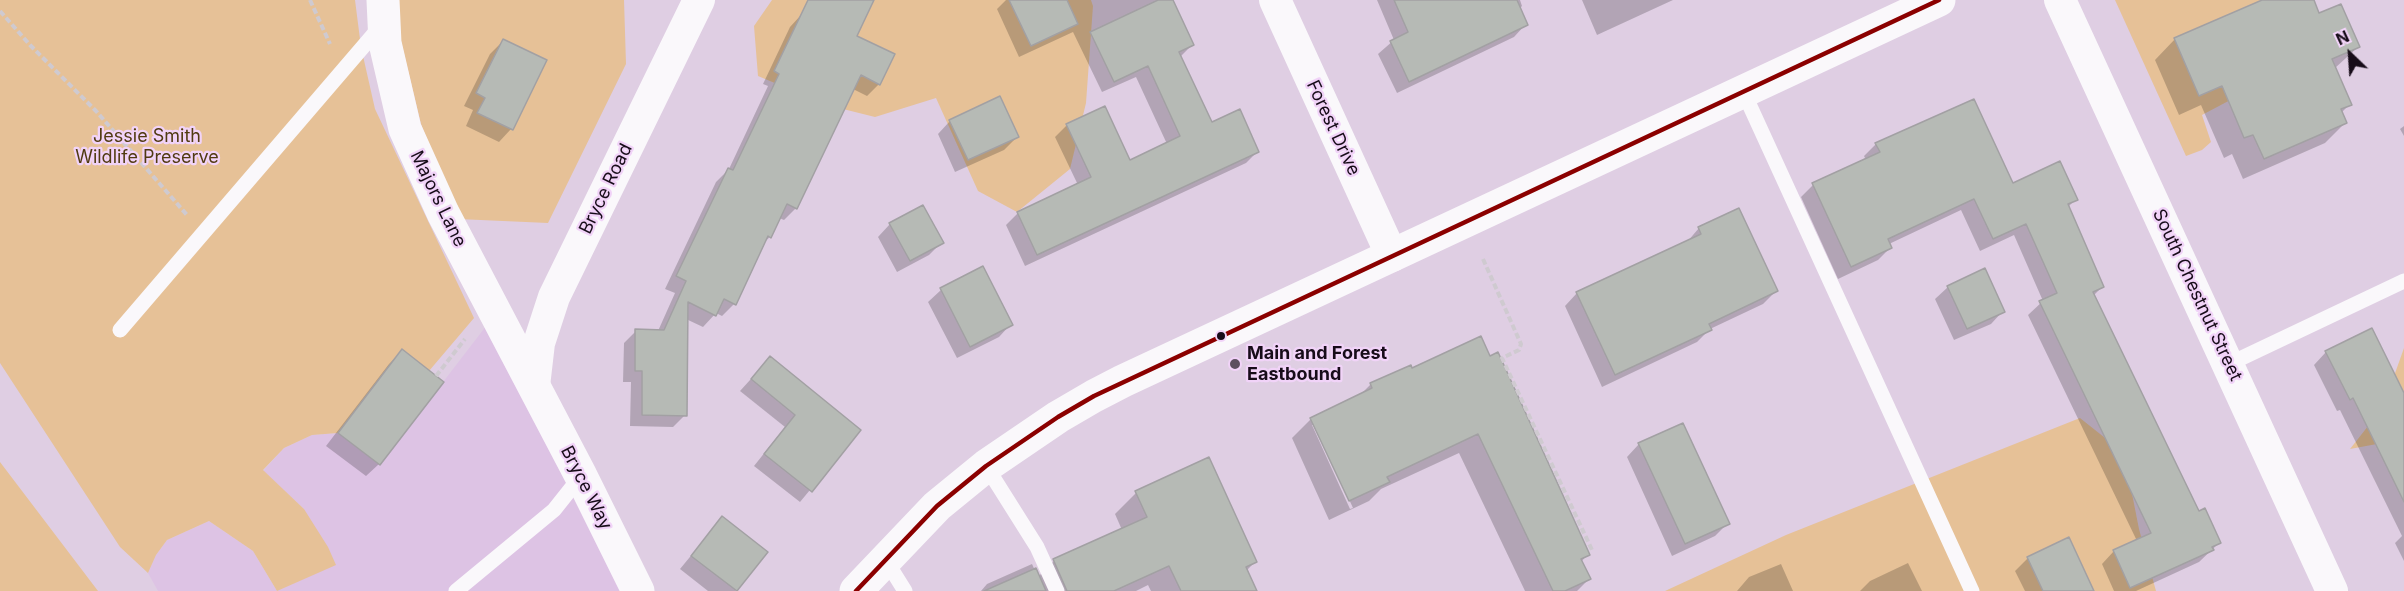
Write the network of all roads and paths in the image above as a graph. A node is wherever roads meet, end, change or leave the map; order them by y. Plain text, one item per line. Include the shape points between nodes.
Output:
1 (310, 0) edge
2 (699, 0) edge
3 (1275, 0) edge
4 (1939, 0) edge
5 (2060, 0) edge
6 (0, 11) edge
7 (384, 11) edge
8 (329, 42) dead end
9 (1744, 93) junction
10 (180, 207) dead end
11 (1392, 256) junction
12 (1483, 260) dead end
13 (2404, 280) edge
14 (120, 330) dead end
15 (465, 339) dead end
16 (2229, 364) junction
17 (436, 376) dead end
18 (534, 386) junction
19 (986, 466) junction
20 (581, 476) junction
21 (1592, 550) dead end
22 (885, 559) junction
23 (456, 591) edge
24 (638, 591) edge
25 (856, 591) edge
26 (905, 591) edge
27 (1057, 591) edge
28 (1972, 591) edge
29 (2332, 591) edge

1 - 8 path
2 - 18 street, Bryce Road via 554,297 539,343
3 - 11 street, Forest Drive
4 - 9 main road
5 - 16 street, South Chestnut Street
6 - 10 path via 96,111
7 - 14 lane
7 - 18 main road, Majors Lane via 385,44 405,129 443,213
9 - 11 main road
9 - 28 lane
11 - 19 main road via 1124,381 1058,417
12 - 21 path via 1521,344 1519,350 1502,358
13 - 16 lane
15 - 17 path
16 - 29 street, South Chestnut Street
18 - 20 main road, Bryce Way
19 - 22 main road via 937,506
19 - 27 lane via 1037,548
20 - 23 lane via 554,510
20 - 24 main road, Bryce Way
22 - 25 main road
22 - 26 lane

